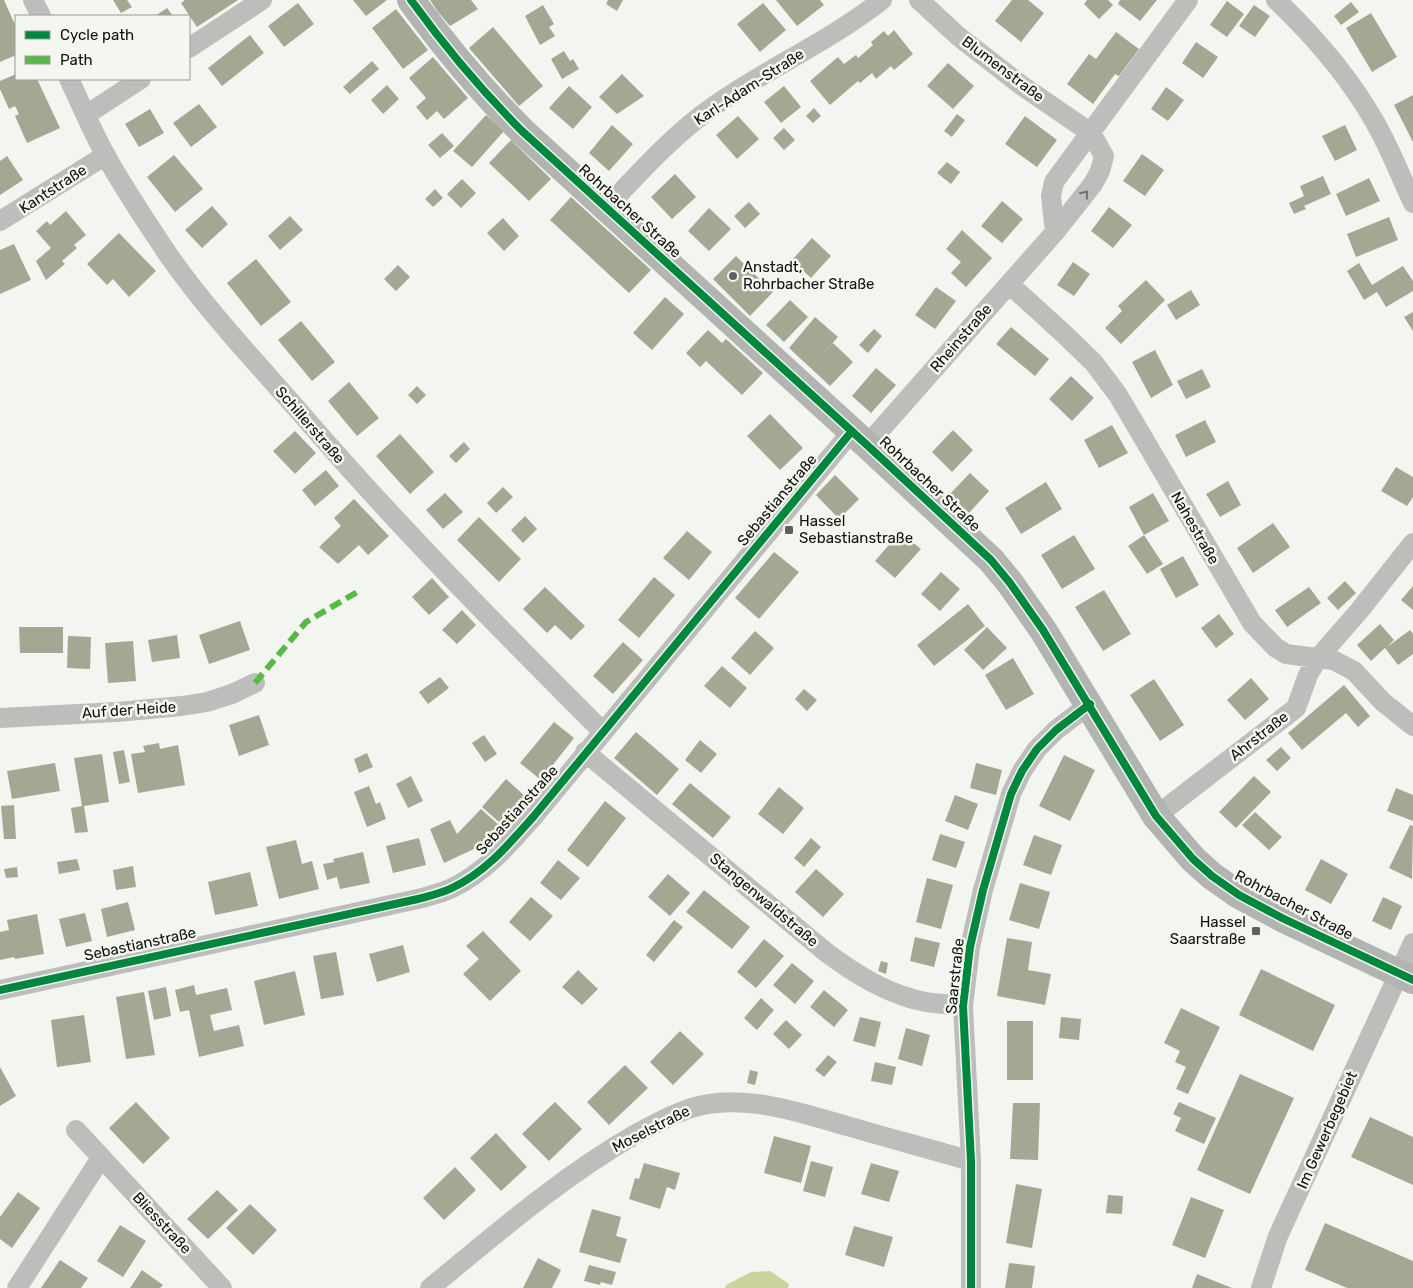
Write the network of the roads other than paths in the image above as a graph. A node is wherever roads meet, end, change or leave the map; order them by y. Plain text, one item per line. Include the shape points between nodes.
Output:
1 (33, 0) edge
2 (262, 0) edge
3 (410, 0) edge
4 (882, 0) edge
5 (919, 0) edge
6 (1188, 0) edge
7 (1276, 0) edge
8 (40, 15) edge
9 (190, 47) edge
10 (69, 80) edge
11 (139, 80) edge
12 (86, 115) junction
13 (1091, 133) junction
14 (106, 155) junction
15 (1413, 203) edge
16 (606, 208) junction
17 (0, 221) edge
18 (1055, 232) junction
19 (1009, 284) junction
20 (860, 438) junction
21 (1413, 543) edge
22 (1318, 658) junction
23 (255, 683) dead end
24 (1090, 704) junction
25 (0, 718) edge
26 (1413, 726) edge
27 (603, 732) junction
28 (585, 752) junction
29 (1156, 816) junction
30 (1413, 943) edge
31 (1405, 977) edge
32 (0, 990) edge
33 (963, 1006) junction
34 (76, 1130) dead end
35 (101, 1158) junction
36 (971, 1161) junction
37 (17, 1288) edge
38 (222, 1288) edge
39 (430, 1288) edge
40 (971, 1288) edge
41 (1261, 1288) edge

1 - 8 street
2 - 9 street
3 - 16 street, Rohrbacher Straße via 494,104
4 - 16 street, Karl-Adam-Straße via 714,106 658,153
5 - 13 street, Blumenstraße via 958,36 1021,85
6 - 13 street
7 - 15 street via 1327,53 1351,86 1376,124
10 - 12 street, Schillerstraße
11 - 12 street
12 - 14 street, Schillerstraße
13 - 18 street via 1054,182 1051,196
18 -> 13 street, Rheinstraße via 1100,172 1104,156
14 - 17 street, Kantstraße
14 - 27 street, Schillerstraße via 168,255 247,352 413,539
16 - 20 street, Rohrbacher Straße
18 - 19 street, Rheinstraße
19 - 20 street, Rheinstraße
19 - 22 street, Nahestraße via 1094,363 1118,395 1252,623 1286,654
20 - 24 street, Rohrbacher Straße via 991,560 1043,630
20 - 27 street, Sebastianstraße
21 - 22 street, Ahrstraße
22 - 26 street, Nahestraße via 1333,660 1354,672 1383,702
22 - 29 street, Ahrstraße via 1296,708
23 - 25 street, Auf der Heide via 232,694 182,706
24 - 29 street, Rohrbacher Straße
24 - 33 street, Saarstraße via 1036,749 1012,794 983,890 972,938
27 - 28 street, Sebastianstraße
28 - 32 street, Sebastianstraße via 503,850 476,875 450,889 418,899
28 - 33 street, Stangenwaldstraße via 855,973 914,1000
29 - 31 street, Rohrbacher Straße via 1193,859 1239,895
30 - 31 street, Im Gewerbegebiet
31 - 41 street, Im Gewerbegebiet via 1278,1236
33 - 36 street, Saarstraße
34 - 35 street, Bliesstraße
35 - 37 street
35 - 38 street, Bliesstraße
36 - 39 street, Moselstraße via 788,1109 752,1103 692,1107 661,1120 567,1178
36 - 40 street, Saarstraße

